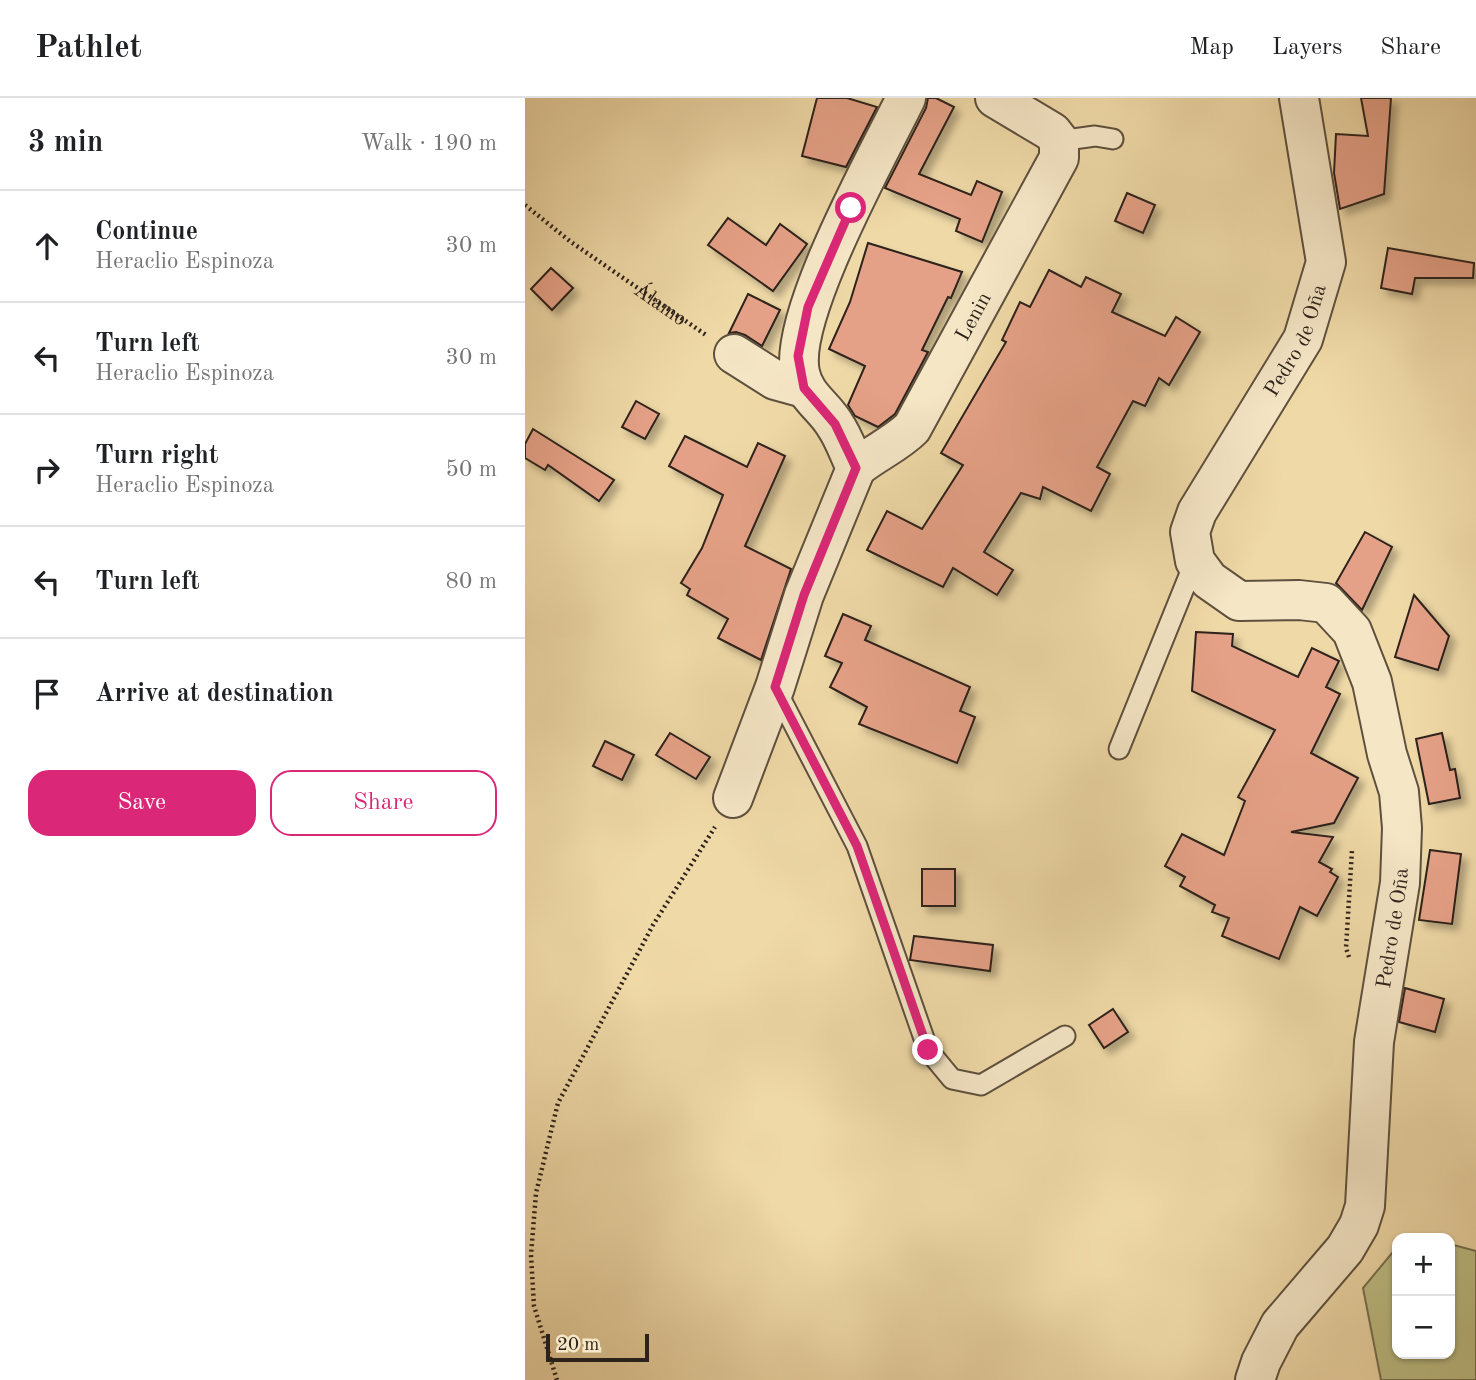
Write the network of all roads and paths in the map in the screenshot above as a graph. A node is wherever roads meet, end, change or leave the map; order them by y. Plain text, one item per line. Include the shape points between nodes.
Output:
1 (906, 98) edge
2 (995, 98) edge
3 (1299, 98) edge
4 (1113, 139) dead end
5 (1059, 141) junction
6 (525, 205) edge
7 (734, 354) joint
8 (804, 388) junction
9 (856, 468) junction
10 (1195, 561) junction
11 (775, 687) junction
12 (1119, 749) dead end
13 (733, 798) joint
14 (1065, 1036) dead end
15 (557, 1380) edge
16 (1255, 1380) edge

1 - 8 street via 808,307 798,356
2 - 5 street via 1052,132
3 - 10 street, Pedro de Oña via 1326,262 1303,339 1197,512 1190,532
4 - 5 lane via 1095,136
5 - 9 street, Lenin via 1059,158 912,428
6 - 7 path, Álamo
7 - 8 street via 775,380
8 - 9 street via 835,424
9 - 11 street via 804,595
10 - 12 lane, Pedro de Oña
10 - 16 street, Pedro de Oña via 1209,580 1239,601 1326,603 1352,631 1373,682 1399,792 1402,828 1400,883 1374,1042 1365,1206 1345,1250 1280,1325
11 - 13 street
11 - 14 lane via 857,846 928,1050 952,1079 981,1084
13 - 15 path via 653,925 558,1103 536,1193 531,1255 534,1306

